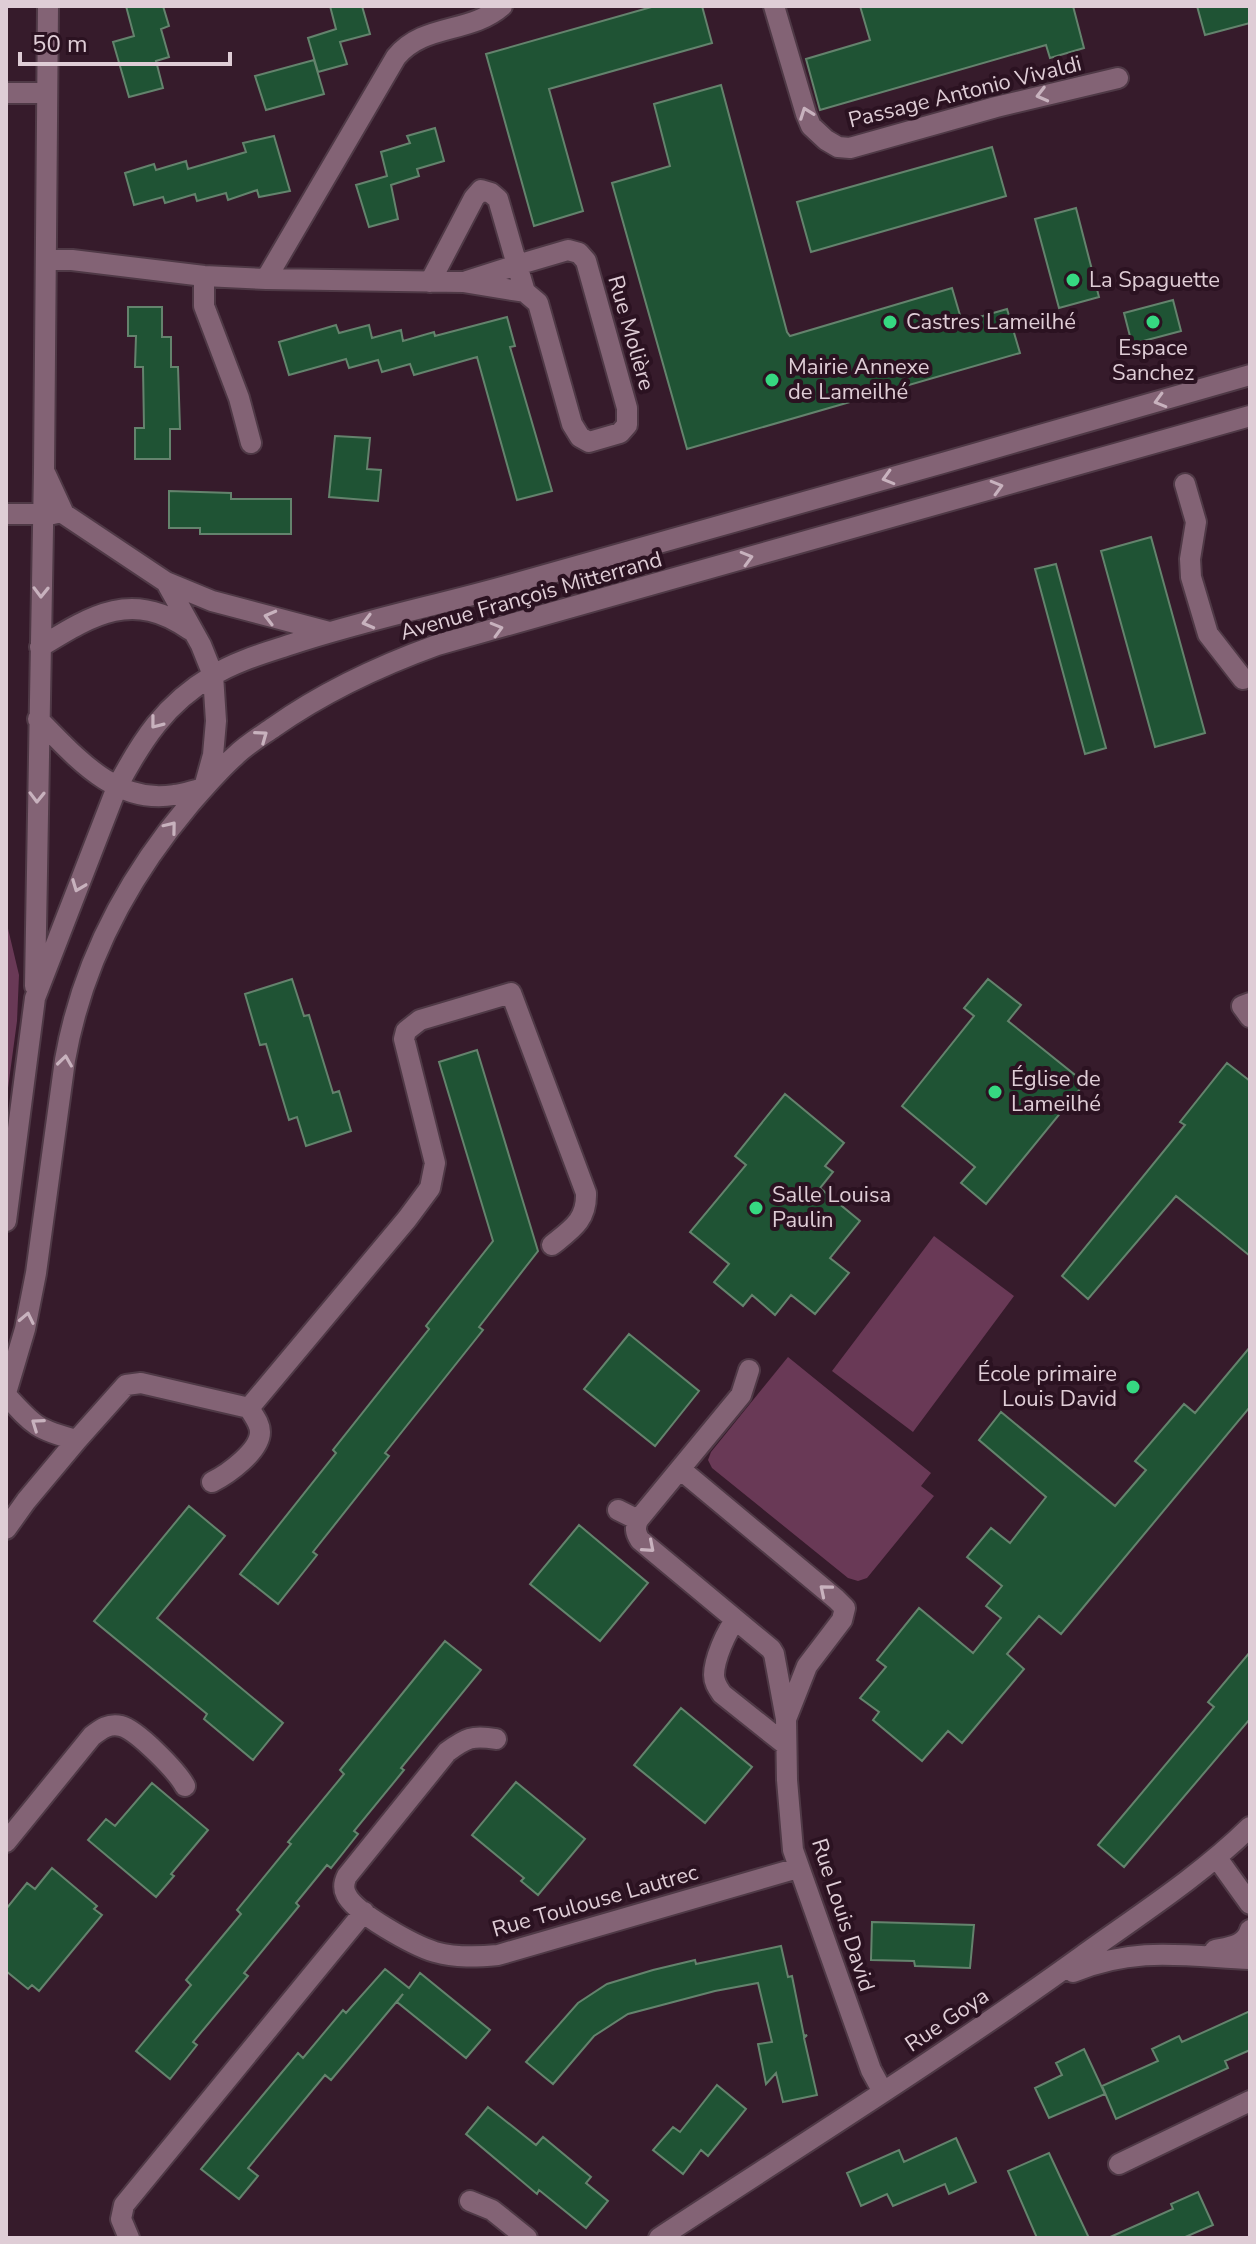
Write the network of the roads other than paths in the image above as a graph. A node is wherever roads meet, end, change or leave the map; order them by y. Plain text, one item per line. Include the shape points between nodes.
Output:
1 (48, 6) edge
2 (502, 6) edge
3 (774, 6) edge
4 (1118, 78) dead end
5 (6, 93) edge
6 (47, 93) junction
7 (46, 260) junction
8 (517, 265) junction
9 (204, 276) junction
10 (266, 279) junction
11 (430, 282) junction
12 (463, 282) junction
13 (525, 292) junction
14 (1250, 375) edge
15 (1250, 416) edge
16 (251, 443) dead end
17 (1185, 484) dead end
18 (6, 514) edge
19 (53, 514) junction
20 (166, 582) junction
21 (212, 601) junction
22 (179, 607) junction
23 (150, 611) junction
24 (329, 632) junction
25 (193, 633) junction
26 (40, 647) junction
27 (213, 675) junction
28 (1243, 679) dead end
29 (38, 719) junction
30 (117, 787) junction
31 (204, 788) junction
32 (35, 998) junction
33 (1250, 1003) edge
34 (1250, 1017) edge
35 (6, 1221) edge
36 (552, 1245) dead end
37 (749, 1370) dead end
38 (6, 1394) edge
39 (249, 1408) junction
40 (77, 1440) junction
41 (680, 1469) junction
42 (212, 1482) dead end
43 (26, 1501) junction
44 (618, 1510) dead end
45 (6, 1514) edge
46 (638, 1520) junction
47 (6, 1529) edge
48 (736, 1620) junction
49 (786, 1719) junction
50 (496, 1739) dead end
51 (786, 1745) junction
52 (185, 1786) dead end
53 (1250, 1827) edge
54 (6, 1842) edge
55 (1217, 1858) junction
56 (798, 1868) junction
57 (1248, 1905) edge
58 (364, 1912) junction
59 (1137, 1917) junction
60 (1250, 1930) edge
61 (1154, 1953) junction
62 (1188, 1956) junction
63 (1250, 1959) edge
64 (1043, 1984) junction
65 (883, 2092) junction
66 (1250, 2101) edge
67 (1119, 2164) dead end
68 (470, 2201) dead end
69 (129, 2238) edge
70 (527, 2238) edge
71 (659, 2238) edge

1 - 6 street
2 - 10 street via 482,20 406,45
4 -> 3 street, Passage Antonio Vivaldi via 838,147 818,134 806,114
5 - 6 street
6 - 7 street
7 - 9 street, Rue Molière
7 - 19 street via 44,471
8 - 11 street, Rue Molière via 498,199 481,190
8 - 12 street, Rue Molière
8 - 13 street, Rue Molière
8 - 13 street, Rue Molière via 568,250 583,256 627,408 627,425 620,433 589,442 576,431 538,303
9 - 10 street, Rue Molière
9 - 16 street via 204,306
10 - 11 street, Rue Molière
11 - 12 street, Rue Molière
12 - 13 street, Rue Molière
14 -> 24 street, Avenue François Mitterrand
31 -> 15 street, Avenue François Mitterrand via 235,755 309,704 364,674 437,645
17 - 28 street via 1196,522 1191,577 1208,634
18 - 19 street
19 - 20 street
19 -> 26 street
20 - 21 street
20 - 22 street
21 - 22 street
24 -> 21 street
22 - 23 street
22 - 25 street
23 - 25 street via 167,615
23 - 26 street via 100,614
24 - 27 street, Avenue François Mitterrand
25 - 27 street
26 - 29 street
27 -> 30 street, Avenue François Mitterrand via 166,712
27 - 31 street via 215,738
29 - 30 street via 89,770
29 -> 32 street
30 - 31 street via 154,796
30 -> 32 street, Avenue François Mitterrand
38 -> 31 street, Avenue François Mitterrand via 36,1273 65,1060 79,1002 122,897
32 - 35 street, Avenue François Mitterrand
33 - 34 street via 1242,1006
36 - 39 street via 582,1217 586,1193 511,993 420,1020 404,1039 434,1152 430,1188
37 - 41 street via 741,1395
40 -> 38 street via 39,1428
39 - 40 street via 134,1383 119,1391
39 - 42 street via 260,1437 238,1465
40 - 43 street
41 - 46 street
49 -> 41 street, Rue Louis David via 807,1666 842,1620 845,1608
43 - 45 street
43 - 47 street
44 - 46 street
46 -> 48 street, Rue Louis David via 640,1540
48 - 49 street, Rue Louis David via 774,1654
48 - 51 street via 728,1629 716,1683 722,1694
49 - 51 street, Rue Louis David
50 - 58 street, Rue Toulouse Lautrec via 477,1736 447,1752 347,1876 347,1897
51 - 56 street, Rue Louis David
52 - 54 street via 170,1764 124,1726 102,1728
53 - 55 street, Rue Goya
55 - 57 street
55 - 59 street, Rue Goya
56 - 58 street, Rue Toulouse Lautrec via 498,1955 435,1951
56 - 65 street, Rue Louis David
58 - 69 street via 124,2205 121,2219
59 - 61 street via 1138,1938
59 - 64 street, Rue Goya
60 - 62 street via 1240,1944
61 - 62 street
61 - 64 street via 1106,1960
62 - 63 street
64 - 65 street, Rue Goya
65 - 71 street, Rue Goya
66 - 67 street
68 - 70 street via 492,2210

